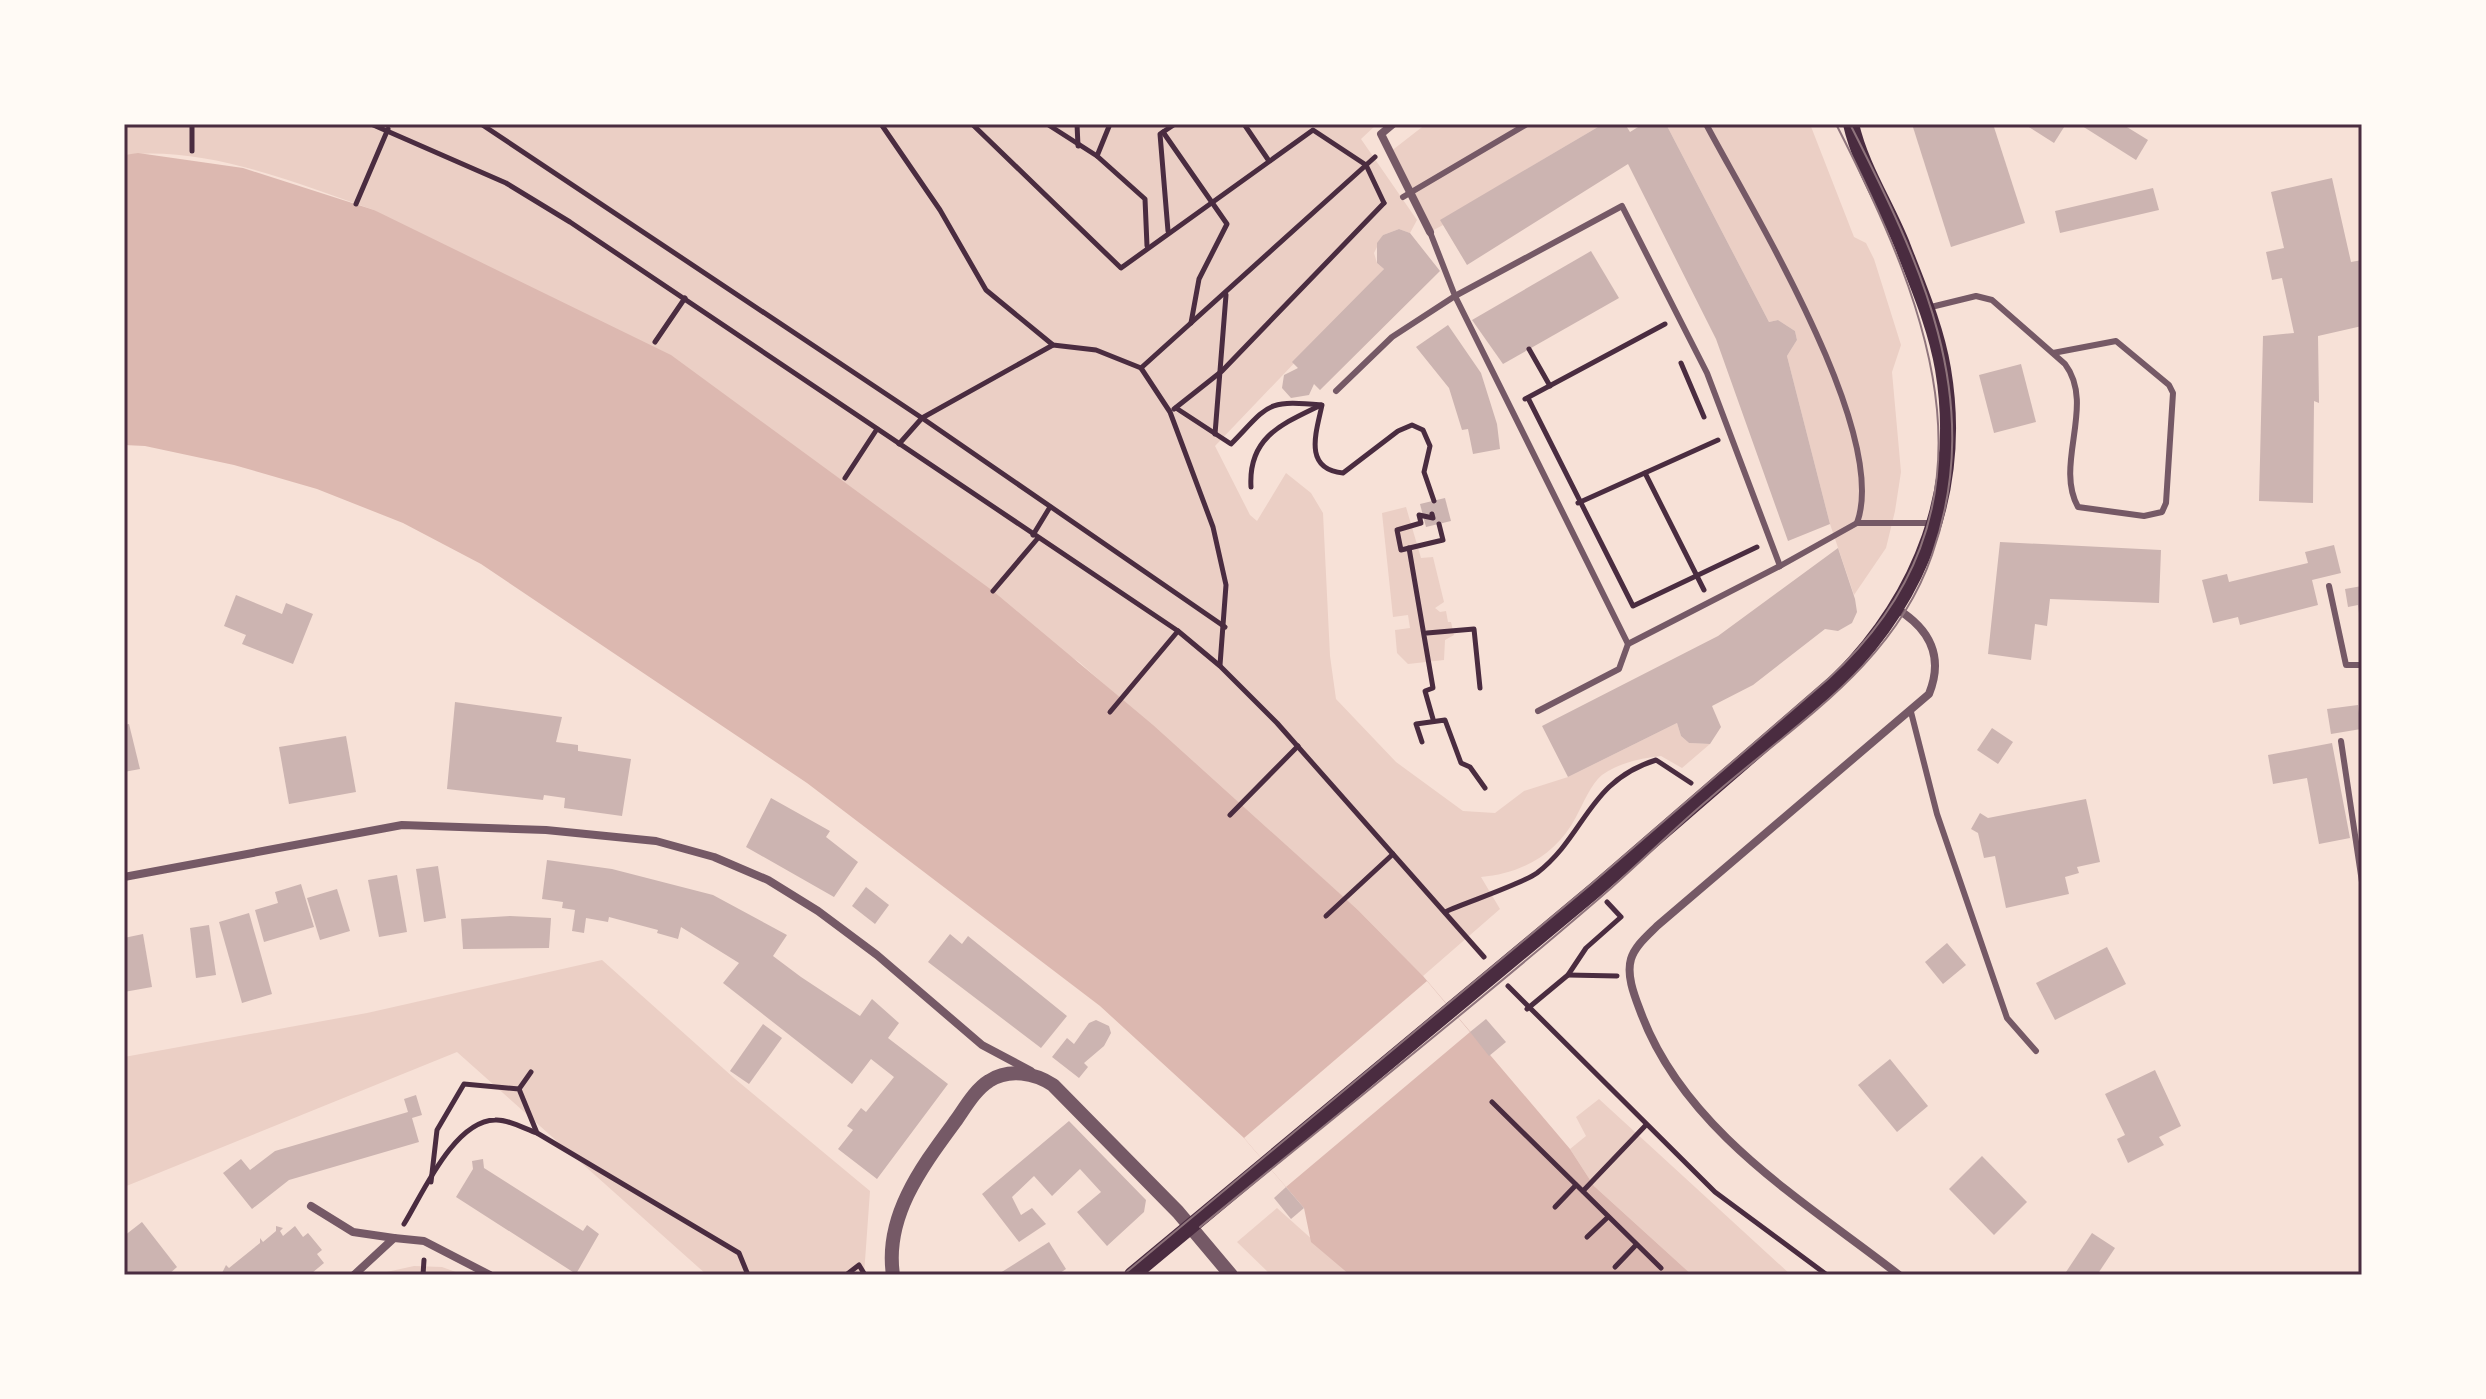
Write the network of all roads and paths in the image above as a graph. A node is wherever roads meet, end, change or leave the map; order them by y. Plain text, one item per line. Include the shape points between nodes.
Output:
1 (192, 124) edge
2 (371, 124) edge
3 (481, 124) edge
4 (882, 124) edge
5 (972, 124) edge
6 (1047, 124) edge
7 (1077, 124) edge
8 (1110, 124) edge
9 (1175, 124) edge
10 (1244, 124) edge
11 (1393, 124) edge
12 (1527, 124) edge
13 (1706, 124) edge
14 (1851, 124) edge
15 (388, 129) junction
16 (1163, 132) junction
17 (1078, 147) junction
18 (1387, 147) junction
19 (192, 151) dead end
20 (1097, 156) junction
21 (1269, 161) junction
22 (1366, 165) junction
23 (1403, 197) joint
24 (1210, 202) junction
25 (1384, 203) junction
26 (356, 204) dead end
27 (1168, 232) junction
28 (1430, 232) joint
29 (1147, 247) junction
30 (1226, 294) junction
31 (1455, 296) junction
32 (685, 298) junction
33 (1927, 308) junction
34 (1679, 317) junction
35 (1191, 324) junction
36 (1665, 324) junction
37 (1671, 339) dead end
38 (655, 342) dead end
39 (1053, 345) junction
40 (1529, 349) dead end
41 (2053, 353) junction
42 (1677, 354) dead end
43 (1141, 368) junction
44 (1222, 371) junction
45 (1550, 386) junction
46 (1336, 391) joint
47 (1528, 398) junction
48 (1322, 405) junction
49 (1510, 407) junction
50 (1173, 410) junction
51 (922, 418) junction
52 (877, 429) junction
53 (1215, 434) junction
54 (1730, 434) junction
55 (1714, 442) junction
56 (899, 444) junction
57 (1720, 455) dead end
58 (1645, 473) junction
59 (845, 478) dead end
60 (1251, 487) dead end
61 (1434, 501) dead end
62 (1581, 502) junction
63 (1050, 507) junction
64 (1562, 511) junction
65 (1432, 514) dead end
66 (1857, 523) junction
67 (1933, 523) junction
68 (1439, 524) dead end
69 (1753, 533) dead end
70 (1036, 536) junction
71 (1409, 548) junction
72 (1780, 566) junction
73 (1697, 576) junction
74 (2329, 586) dead end
75 (993, 591) dead end
76 (1710, 602) junction
77 (1897, 609) junction
78 (1225, 627) junction
79 (1178, 631) junction
80 (1427, 633) junction
81 (1628, 644) junction
82 (2362, 665) edge
83 (1220, 666) junction
84 (1480, 688) dead end
85 (1538, 711) dead end
86 (1110, 712) dead end
87 (1911, 712) junction
88 (1433, 719) junction
89 (2341, 741) dead end
90 (1422, 742) dead end
91 (1298, 746) junction
92 (1485, 788) dead end
93 (1704, 793) junction
94 (1230, 815) dead end
95 (1393, 854) junction
96 (124, 877) edge
97 (2362, 882) edge
98 (1445, 912) junction
99 (1326, 916) dead end
100 (1621, 917) dead end
101 (1487, 961) dead end
102 (1568, 975) junction
103 (1630, 976) junction
104 (1507, 985) dead end
105 (1527, 1009) junction
106 (2036, 1051) dead end
107 (531, 1072) dead end
108 (1035, 1074) junction
109 (519, 1089) junction
110 (1492, 1102) dead end
111 (1646, 1125) junction
112 (537, 1133) junction
113 (431, 1182) junction
114 (1576, 1185) junction
115 (1583, 1191) junction
116 (311, 1206) dead end
117 (1555, 1207) dead end
118 (1608, 1217) junction
119 (1587, 1237) dead end
120 (394, 1238) junction
121 (1636, 1245) junction
122 (1615, 1267) dead end
123 (1661, 1268) dead end
124 (1825, 1274) edge
125 (354, 1275) edge
126 (490, 1275) edge
127 (748, 1275) edge
128 (846, 1275) edge
129 (868, 1275) edge
130 (893, 1275) edge
131 (1132, 1275) edge
132 (1231, 1275) edge
133 (1899, 1275) edge

1 - 19 path
2 - 15 path
3 - 51 path
4 - 39 path via 986,290
5 - 29 path via 1121,268
6 - 17 path
7 - 17 path
8 - 20 path
9 - 16 path
10 - 21 path
11 - 18 street via 1381,134
12 - 23 lane
13 - 66 lane via 1838,385 1861,466
14 - 33 main road
15 - 26 path
15 - 32 path via 506,183
16 - 24 path
16 - 27 path
17 - 20 path
18 - 22 path
18 - 28 street
20 - 29 path via 1145,199
21 - 22 path via 1313,130
21 - 24 path
22 - 25 path
22 - 30 path
23 - 25 path
24 - 27 path
24 - 35 path via 1227,224 1199,279
25 - 44 path
27 - 29 path
28 - 31 lane
30 - 35 path
30 - 44 path
31 - 34 lane via 1622,206
31 - 46 lane via 1392,337
31 - 49 lane
32 - 38 path
32 - 52 path
33 - 41 lane via 1976,296 1992,300
33 - 67 main road via 1943,367 1947,411 1947,451
34 - 36 path
34 - 54 lane
35 - 43 path
36 - 37 path
36 - 45 path
39 - 43 path via 1096,350
39 - 51 path
40 - 45 path
41 - 41 lane via 2074,376 2077,392 2072,483 2078,507 2144,516 2162,512 2173,393 2169,385 2116,341
42 - 55 path
43 - 50 path
44 - 50 path
44 - 53 path
45 - 47 path
46 - 48 path
47 - 49 path
47 - 62 path
48 - 53 path via 1283,401 1268,407 1231,444
48 - 60 path via 1286,422 1255,451
48 - 61 path via 1315,449 1329,472 1343,473 1398,431 1412,425 1423,430 1430,446 1424,472
49 - 64 lane
50 - 53 path
50 - 78 path via 1213,527 1226,585
51 - 56 path
51 - 63 path
52 - 56 path
52 - 59 path
54 - 55 path
54 - 72 lane
55 - 57 path
55 - 58 path
56 - 70 path
58 - 62 path
58 - 73 path
62 - 64 path
62 - 73 path via 1633,606
63 - 70 path
63 - 78 path
64 - 81 lane
65 - 71 path via 1427,519 1419,515 1421,523 1397,530 1401,550
66 - 67 lane
66 - 72 lane
67 - 77 main road via 1920,565
68 - 71 path via 1443,540
69 - 73 path via 1758,546
70 - 75 path
70 - 79 path
71 - 80 path
72 - 76 lane
73 - 76 path
74 - 82 lane via 2346,665
76 - 81 lane
77 - 87 street via 1918,623 1931,640 1935,658 1929,694
77 - 93 main road via 1870,648 1839,679
78 - 83 path
79 - 83 path
79 - 86 path
80 - 84 path via 1474,629
80 - 88 path via 1433,688 1425,691
81 - 85 lane via 1619,669
83 - 91 path
87 - 103 street via 1657,926 1636,948
87 - 106 lane via 1937,814 2007,1018
88 - 90 path via 1416,724
88 - 92 path via 1445,720 1461,763
89 - 97 lane
91 - 94 path
91 - 95 path
93 - 98 path via 1656,760 1629,768 1599,796 1536,874
93 - 131 main road
95 - 98 path
95 - 99 path
96 - 108 street via 402,825 546,830 656,841 768,880 877,955 982,1045
98 - 101 path
100 - 102 path via 1586,948
102 - 103 path
102 - 105 path
103 - 133 street via 1664,1065 1728,1139
104 - 105 path
105 - 111 path
107 - 109 path
108 - 130 street via 989,1080 932,1153 904,1200 894,1233
108 - 132 street via 1053,1085 1178,1212
109 - 112 path
109 - 113 path via 464,1084 437,1130
110 - 114 path
111 - 115 path
111 - 124 path via 1715,1192
112 - 113 path via 496,1119 474,1125 441,1159
112 - 127 path via 739,1253
113 - 120 path
114 - 115 path
114 - 117 path
115 - 118 path
116 - 120 street via 353,1232
118 - 119 path
118 - 121 path
120 - 125 street
120 - 126 street via 424,1241
121 - 122 path
121 - 123 path
128 - 129 path via 859,1265

